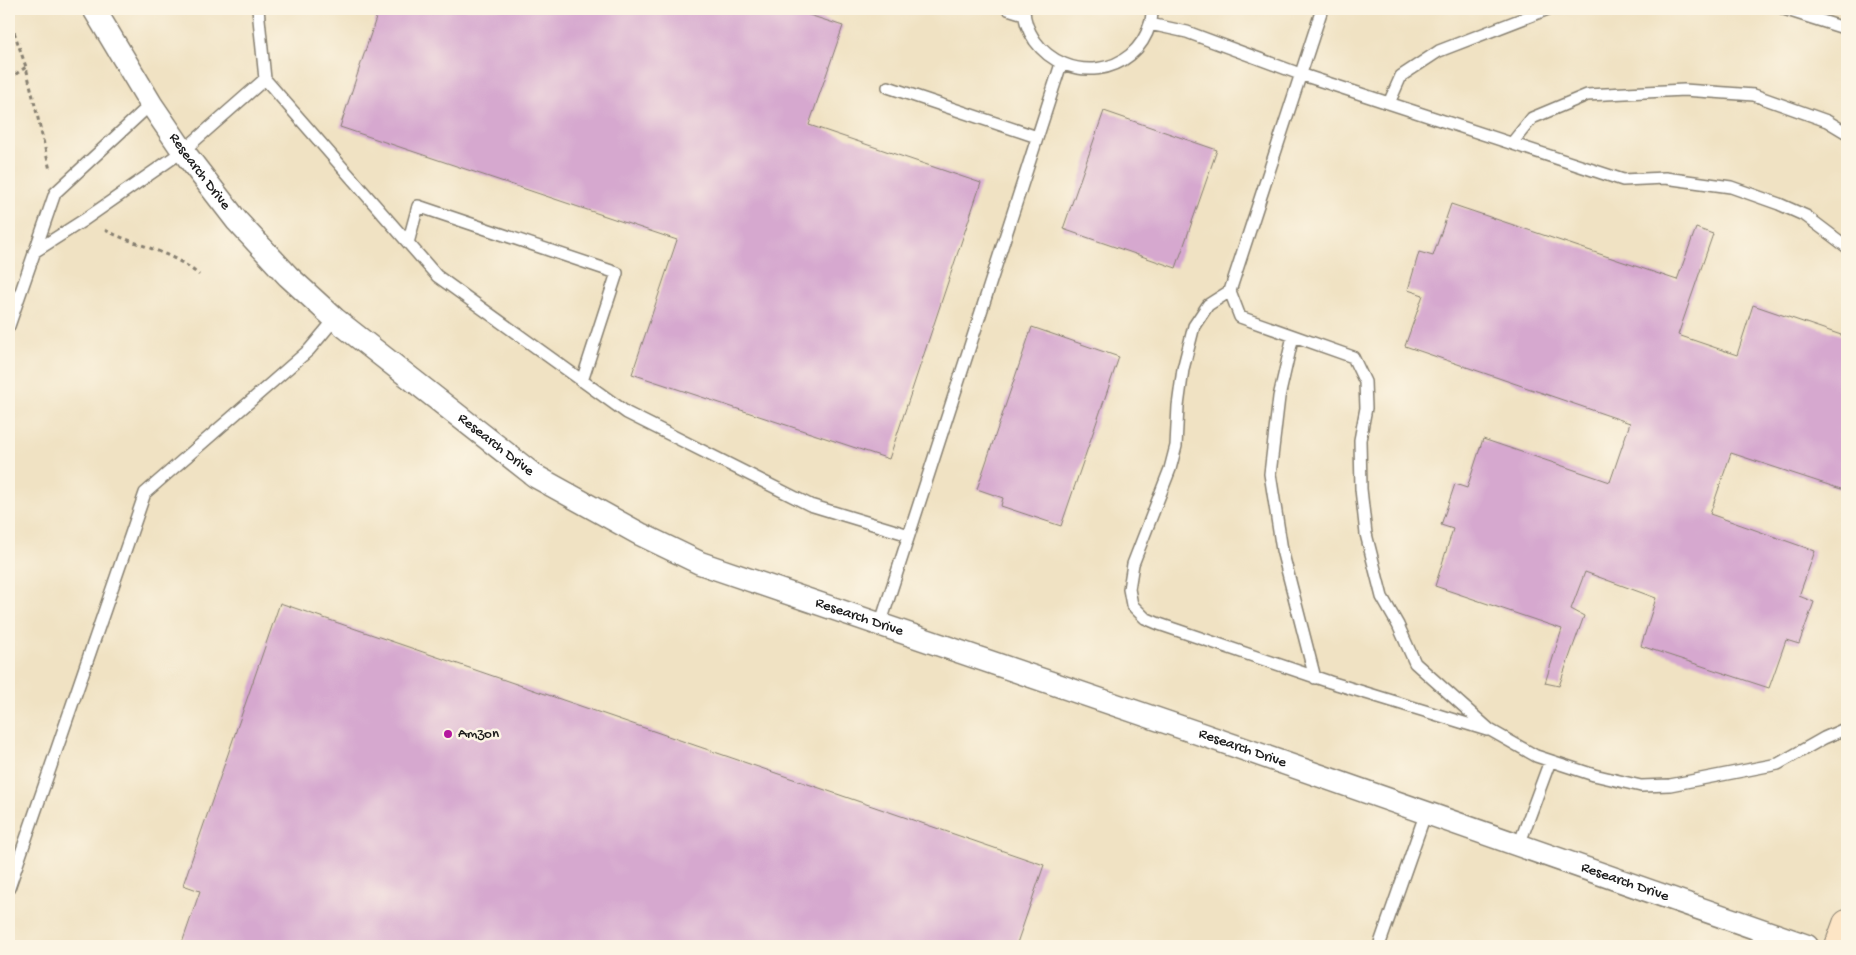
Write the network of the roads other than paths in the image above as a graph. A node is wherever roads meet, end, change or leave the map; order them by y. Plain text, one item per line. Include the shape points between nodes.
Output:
1 (94, 9) edge
2 (258, 9) edge
3 (1008, 9) edge
4 (1152, 9) edge
5 (1322, 9) edge
6 (1548, 9) edge
7 (1784, 9) edge
8 (1024, 11) edge
9 (1150, 24) junction
10 (1847, 29) edge
11 (1061, 64) junction
12 (1300, 74) junction
13 (265, 79) junction
14 (888, 87) dead end
15 (1390, 103) junction
16 (151, 104) junction
17 (1847, 133) edge
18 (1037, 137) junction
19 (1512, 143) junction
20 (183, 151) junction
21 (408, 243) junction
22 (1847, 247) edge
23 (34, 252) junction
24 (1230, 291) junction
25 (335, 319) junction
26 (9, 326) edge
27 (1293, 336) junction
28 (582, 381) junction
29 (909, 535) junction
30 (880, 625) junction
31 (1314, 678) junction
32 (1847, 728) edge
33 (1490, 730) junction
34 (1550, 761) junction
35 (1426, 812) junction
36 (1519, 845) junction
37 (9, 888) edge
38 (1847, 924) edge
39 (1380, 946) edge
40 (1807, 946) edge
41 (1840, 946) edge

1 - 16 street, Research Drive
2 - 13 lane
3 - 8 lane
4 - 9 lane
5 - 12 lane
6 - 15 lane via 1438,51 1401,76
7 - 10 lane
8 - 11 lane via 1030,33 1043,51
9 - 11 lane via 1141,44 1124,59 1104,68 1082,70
9 - 12 lane via 1187,32
11 - 18 lane
12 - 15 lane
12 - 24 lane
13 - 20 lane
13 - 21 lane
14 - 18 lane
15 - 19 lane
16 - 20 street, Research Drive
16 - 23 lane via 55,193
17 - 19 lane via 1827,121 1754,96 1684,90 1587,96 1532,118
18 - 29 lane
19 - 22 lane via 1623,180 1665,178 1732,187 1806,216
20 - 23 lane
20 - 25 street, Research Drive via 237,221 288,276
21 - 28 lane via 437,276
21 - 28 lane via 418,206 617,273
23 - 26 lane
24 - 27 lane via 1240,317
24 - 31 lane via 1208,305 1194,326 1188,344 1178,406 1176,446 1133,564 1129,589 1132,605 1144,618
25 - 30 street, Research Drive via 543,480 700,563
25 - 37 lane via 309,350 145,493
27 - 31 lane via 1278,397 1270,474 1282,550
27 - 33 lane via 1353,357 1365,382 1366,408 1360,440 1361,490 1366,534 1382,597 1415,664
28 - 29 lane via 627,414 810,505
29 - 30 lane
30 - 35 street, Research Drive
31 - 33 lane
32 - 34 lane via 1778,764 1670,785 1642,786
33 - 34 lane
34 - 36 lane
35 - 36 street, Research Drive
35 - 39 lane
36 - 40 street, Research Drive
38 - 41 main road

